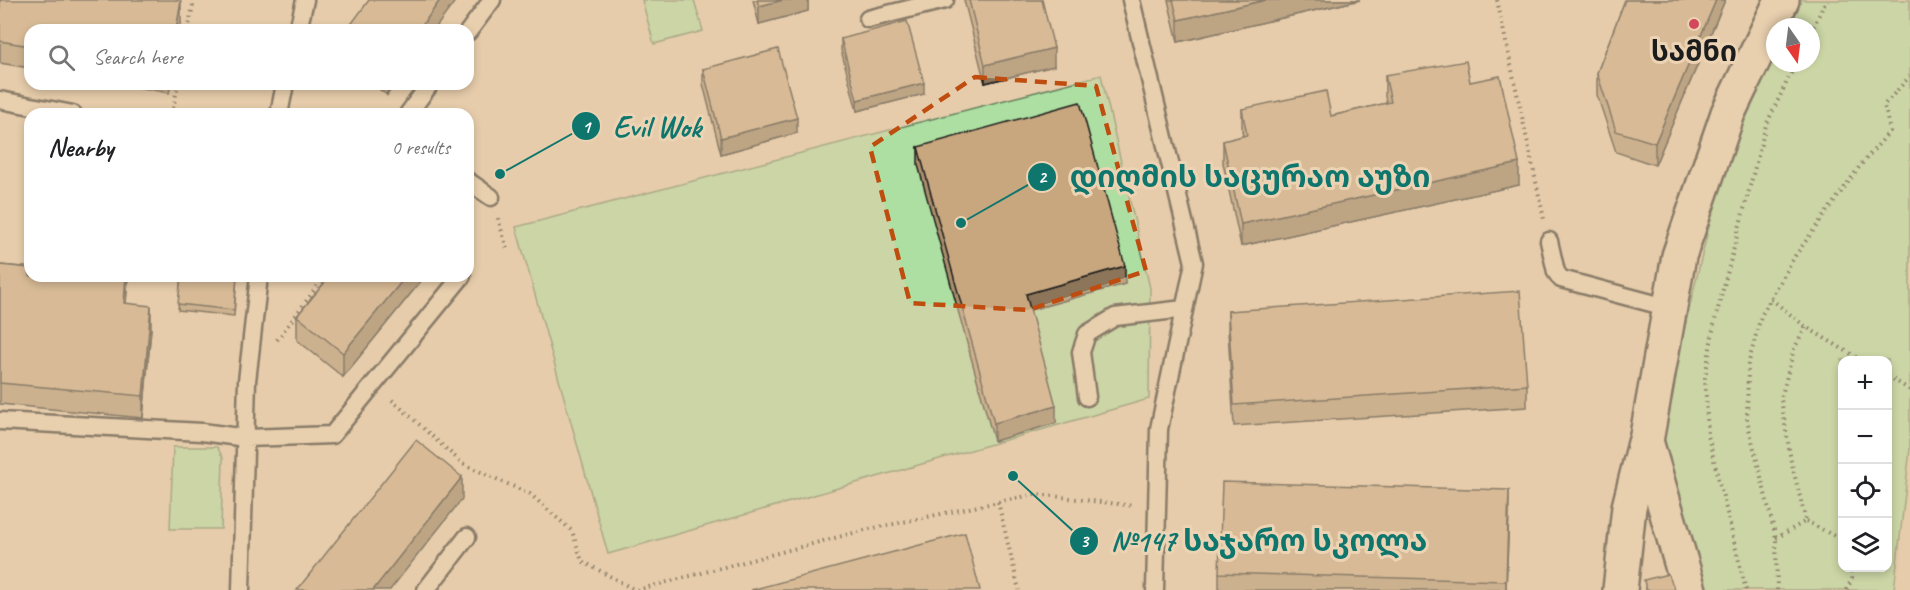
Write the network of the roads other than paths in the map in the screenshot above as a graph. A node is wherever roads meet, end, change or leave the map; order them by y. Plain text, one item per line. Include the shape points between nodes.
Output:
1 (305, 0) edge
2 (492, 0) edge
3 (945, 0) edge
4 (1131, 0) edge
5 (1782, 0) edge
6 (868, 19) dead end
7 (299, 24) edge
8 (474, 24) edge
9 (284, 90) edge
10 (426, 90) edge
11 (0, 100) edge
12 (42, 108) edge
13 (280, 108) edge
14 (412, 108) edge
15 (474, 185) edge
16 (491, 197) road end
17 (1549, 241) road end
18 (258, 282) edge
19 (457, 282) edge
20 (1670, 308) junction
21 (1184, 309) junction
22 (1087, 397) dead end
23 (0, 421) edge
24 (246, 438) junction
25 (1646, 441) junction
26 (467, 537) dead end
27 (241, 590) edge
28 (426, 590) edge
29 (1155, 590) edge
30 (1620, 590) edge
31 (1689, 590) edge

1 - 7 lane
2 - 8 lane
3 - 6 lane
4 - 21 lane via 1194,264
5 - 20 street via 1728,113 1679,256
9 - 13 lane
10 - 14 lane
11 - 12 lane
15 - 16 lane
17 - 20 lane via 1561,279
18 - 24 lane
19 - 24 lane via 332,435
20 - 25 street
21 - 22 lane via 1115,317 1087,334 1081,352
21 - 29 lane via 1159,429
23 - 24 lane
24 - 27 lane
25 - 30 street via 1629,507
25 - 31 street
26 - 28 lane

